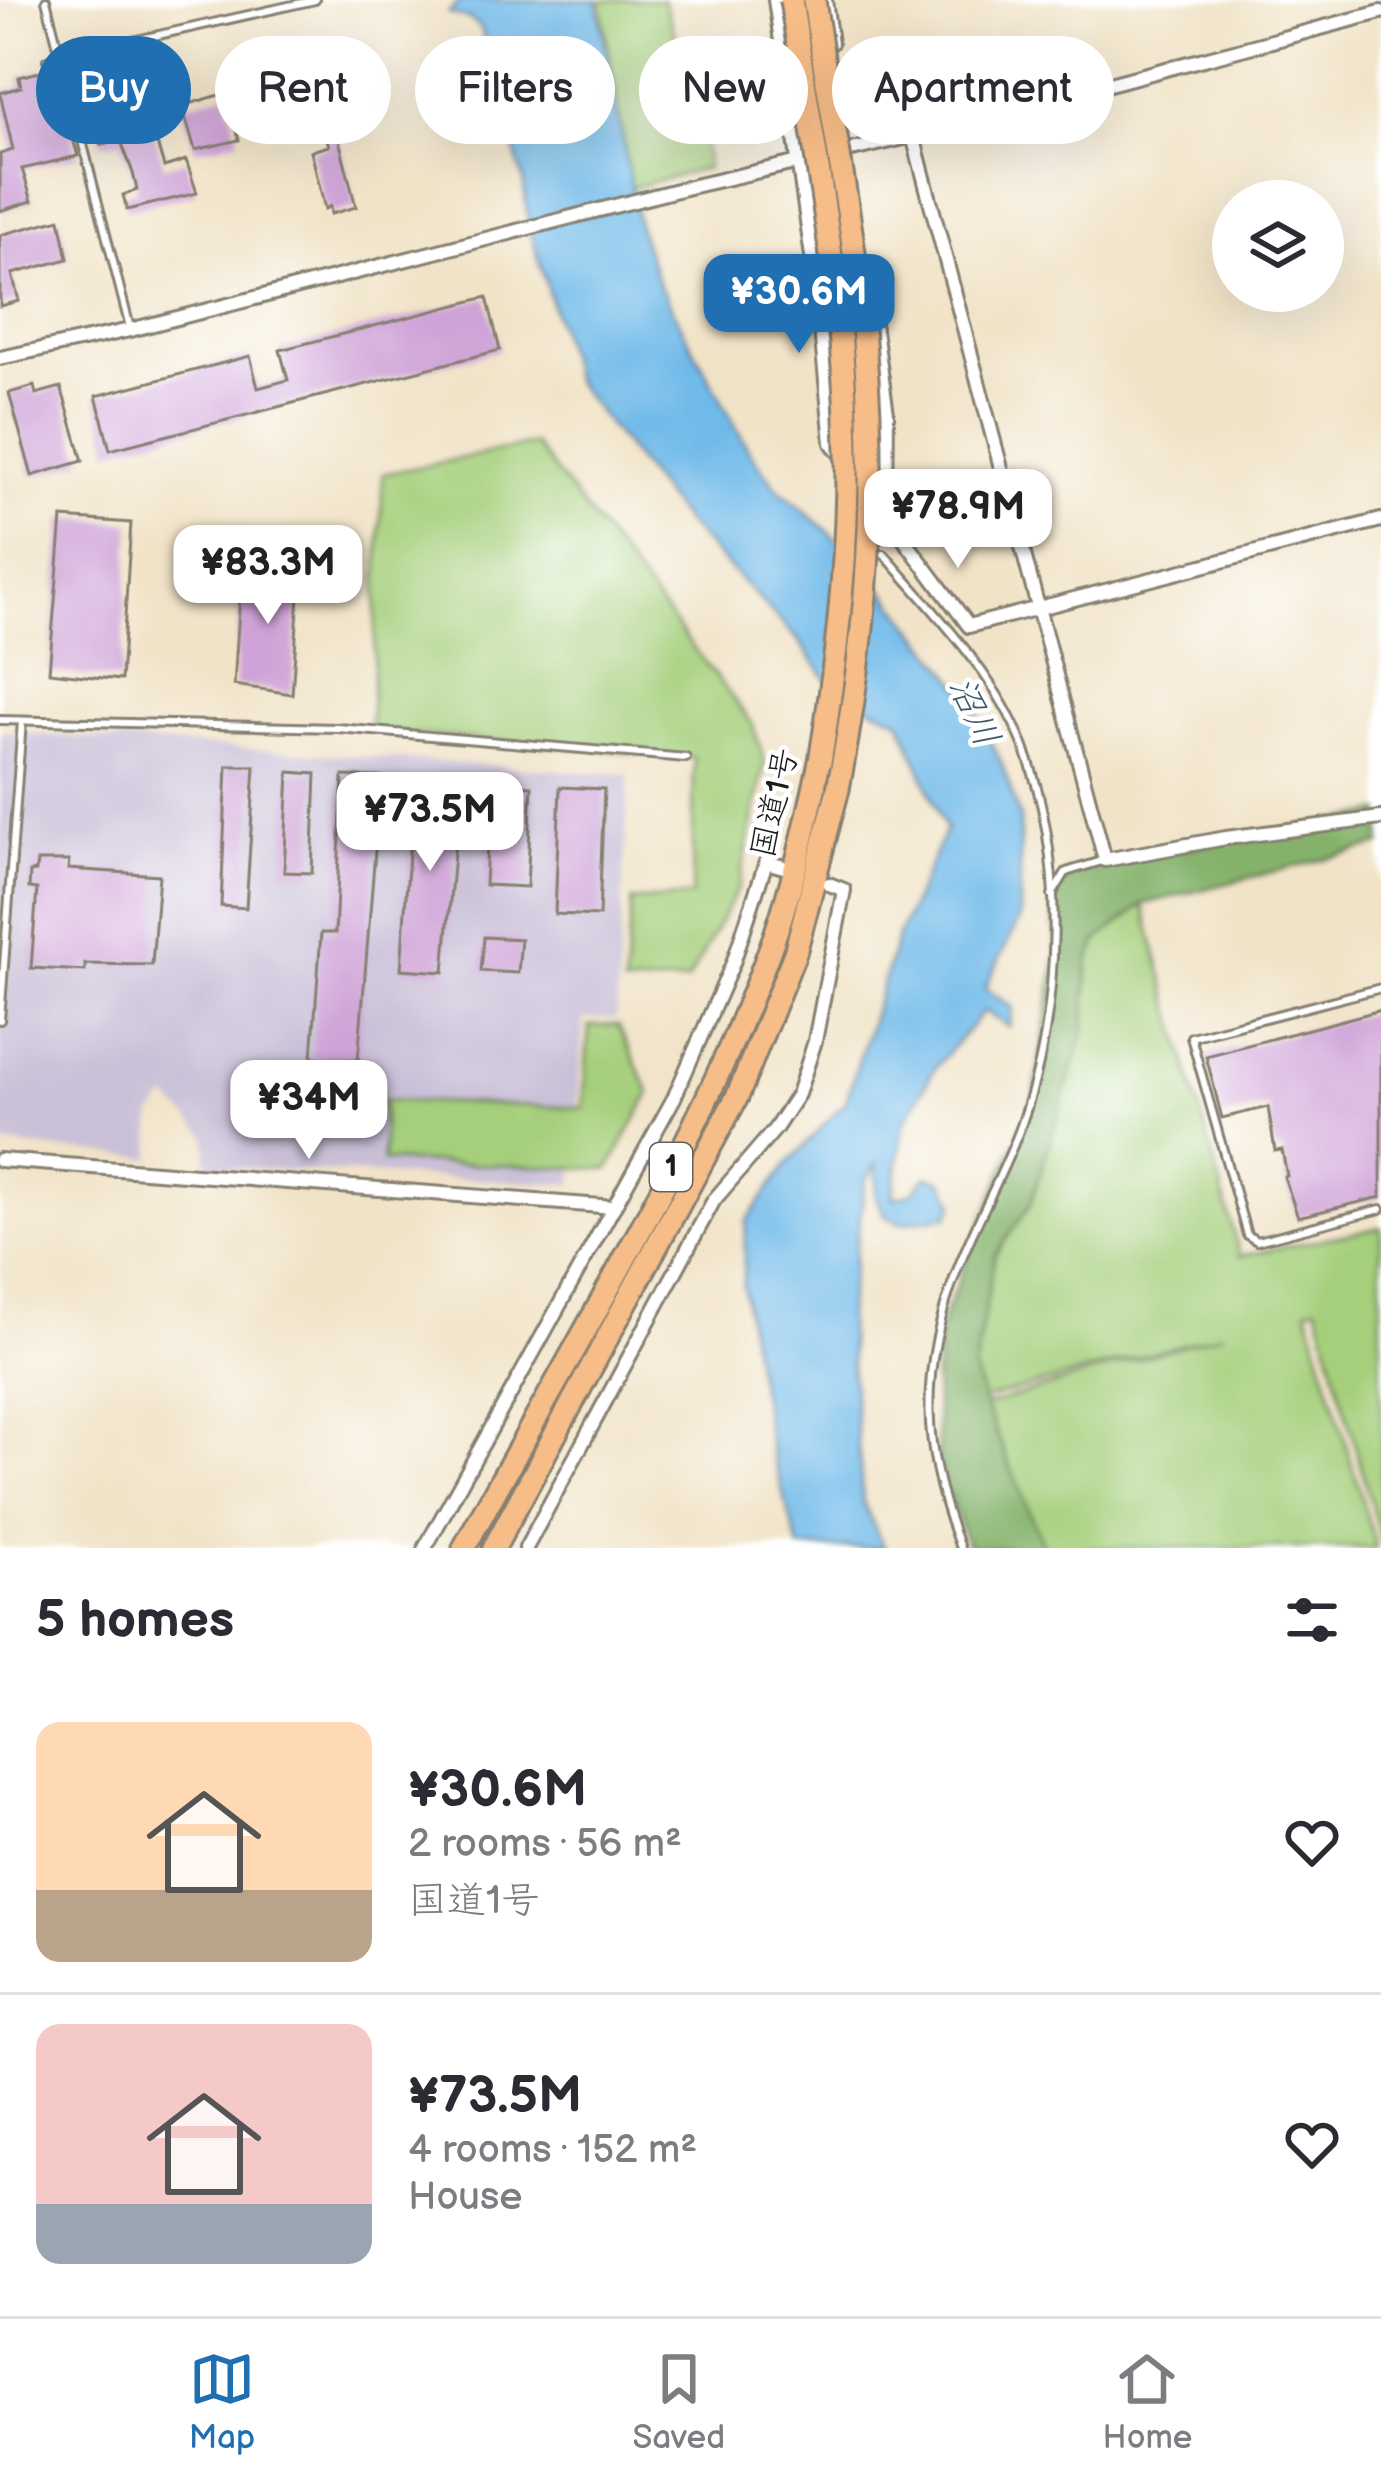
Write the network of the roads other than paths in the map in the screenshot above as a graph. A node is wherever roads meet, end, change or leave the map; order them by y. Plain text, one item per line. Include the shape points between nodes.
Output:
1 (46, 0) edge
2 (315, 0) edge
3 (775, 0) edge
4 (791, 0) edge
5 (814, 0) edge
6 (825, 0) edge
7 (1381, 12) edge
8 (55, 36) edge
9 (151, 36) edge
10 (1114, 83) edge
11 (82, 144) edge
12 (878, 144) edge
13 (915, 144) edge
14 (847, 151) junction
15 (798, 161) junction
16 (130, 330) junction
17 (0, 358) edge
18 (886, 514) junction
19 (1381, 520) edge
20 (884, 554) dead end
21 (1037, 607) junction
22 (0, 720) edge
23 (22, 721) junction
24 (686, 758) dead end
25 (1381, 818) edge
26 (1106, 860) junction
27 (784, 867) dead end
28 (829, 884) dead end
29 (1051, 897) junction
30 (1381, 988) edge
31 (0, 1020) edge
32 (0, 1160) edge
33 (614, 1207) junction
34 (1381, 1209) edge
35 (425, 1548) edge
36 (464, 1548) edge
37 (494, 1548) edge
38 (526, 1548) edge
39 (960, 1548) edge

1 - 8 lane
2 - 9 lane
3 - 15 street
4 - 36 highway, 国道1号 / 1, bridge via 833,267 847,450 840,628 820,762 774,938 715,1081
5 - 37 highway, 国道1号 / 1, bridge via 866,352 869,448 864,633 838,789 795,953 738,1095
6 - 14 street
7 - 10 street
11 - 16 lane
12 - 14 street
13 - 21 street
14 - 15 street
14 - 18 street via 887,413
15 - 16 street
15 - 18 street via 832,443
16 - 17 street
18 - 21 street via 969,626
19 - 21 street
20 - 29 lane via 974,660 1017,733 1046,838
21 - 26 street
22 - 23 lane
23 - 24 lane via 338,728
23 - 31 lane
25 - 26 street
26 - 29 lane via 1066,872
27 - 33 street via 766,862 704,1034
28 - 38 street via 844,890 798,1094 714,1200
29 - 39 lane via 1050,1012 1022,1123 956,1272 930,1358 930,1454
30 - 34 lane via 1191,1037 1247,1235 1257,1241
32 - 33 street
33 - 35 street

